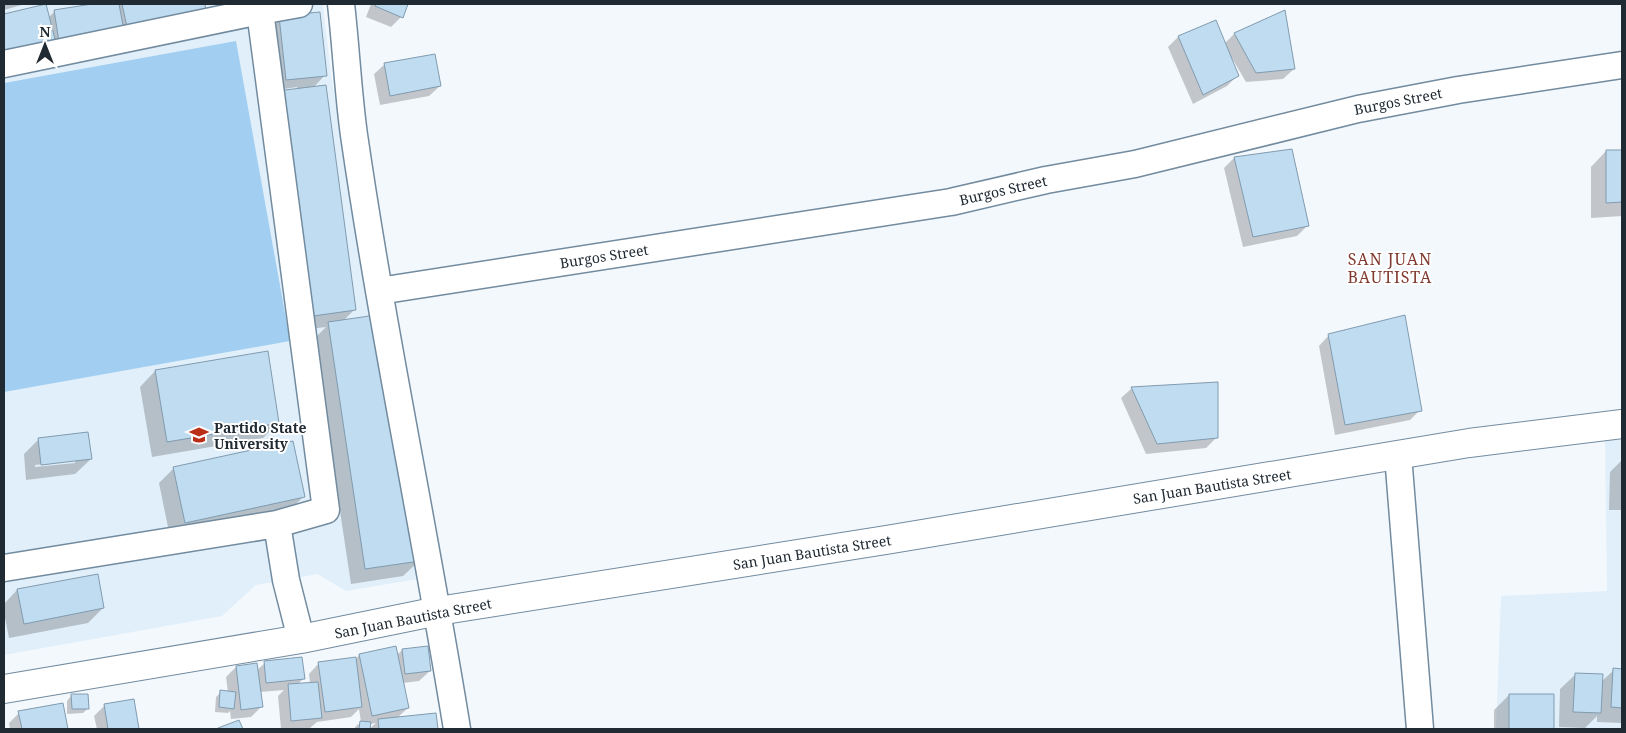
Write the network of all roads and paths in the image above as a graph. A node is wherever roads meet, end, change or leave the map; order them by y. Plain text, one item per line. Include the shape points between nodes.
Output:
1 (299, 4) edge
2 (341, 4) edge
3 (260, 11) junction
4 (4, 64) edge
5 (1622, 65) edge
6 (379, 291) junction
7 (1622, 424) edge
8 (1398, 455) junction
9 (277, 524) junction
10 (4, 568) edge
11 (438, 611) junction
12 (301, 639) junction
13 (4, 689) edge
14 (457, 729) edge
15 (1420, 729) edge

1 - 3 street
2 - 6 street via 354,133
3 - 4 street
3 - 9 street via 326,510
5 - 6 street, Burgos Street via 1358,109 1135,164 950,202
6 - 11 street
7 - 8 main road, San Juan Bautista Street
8 - 11 main road, San Juan Bautista Street
8 - 15 street
9 - 10 street
9 - 12 street via 286,580
11 - 12 main road, San Juan Bautista Street
11 - 14 street
12 - 13 main road, San Juan Bautista Street

